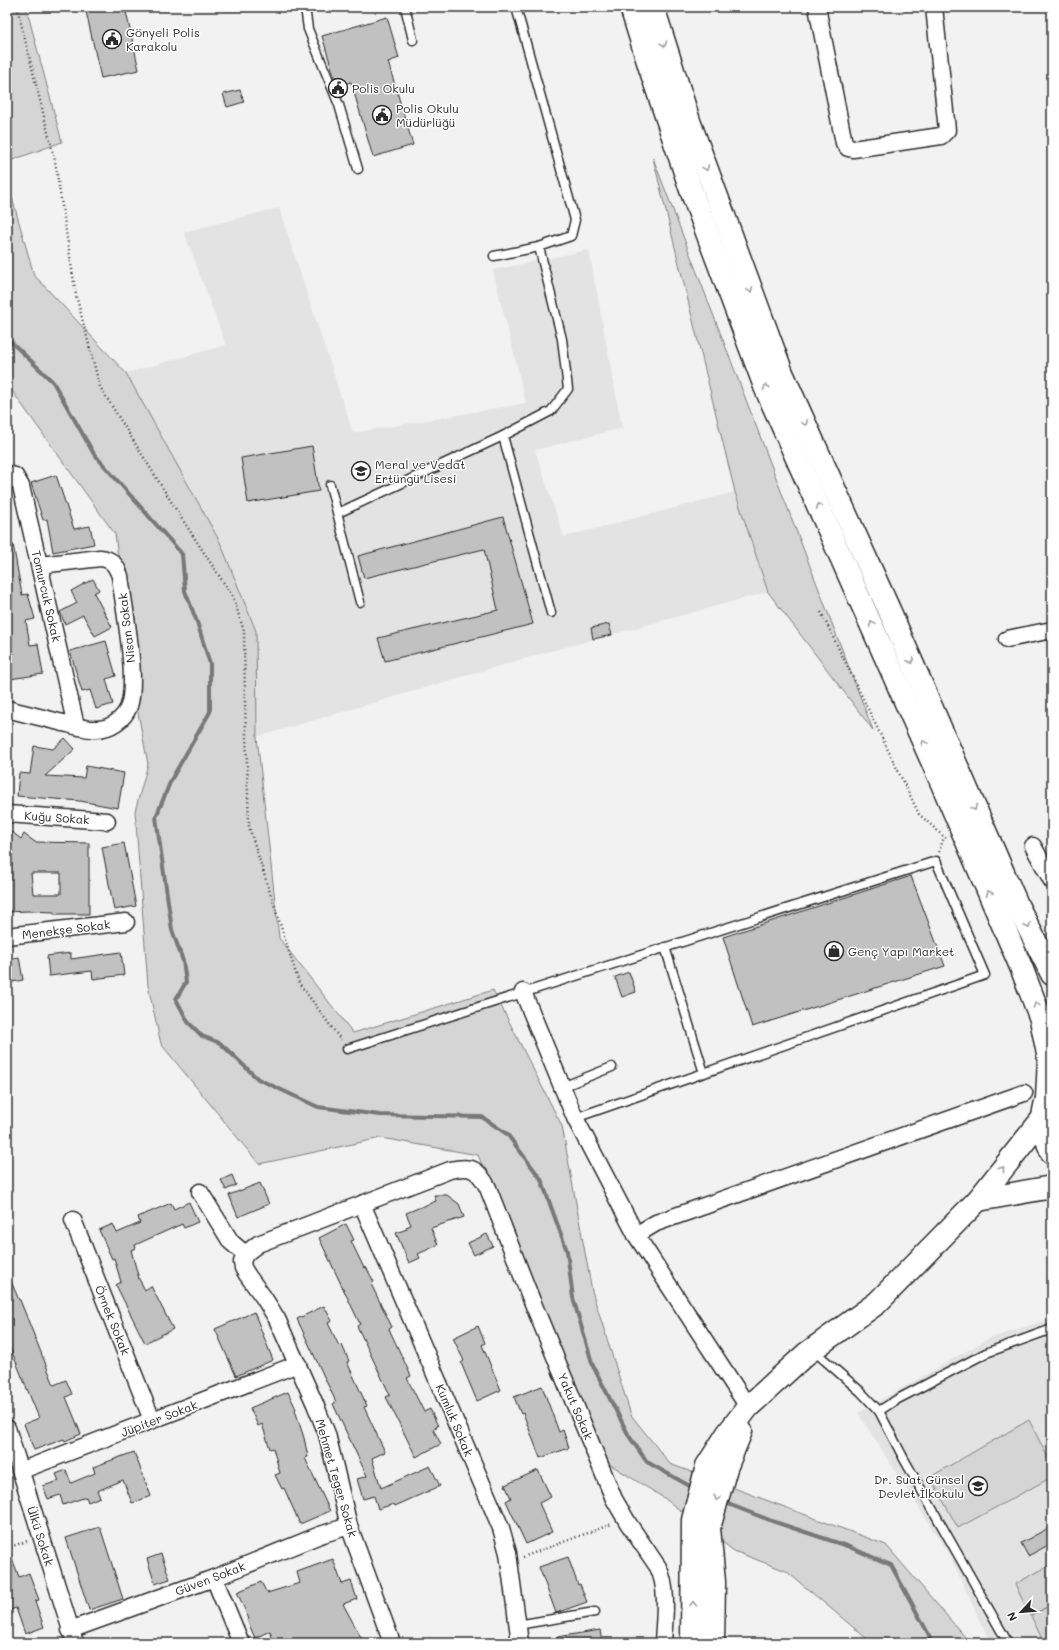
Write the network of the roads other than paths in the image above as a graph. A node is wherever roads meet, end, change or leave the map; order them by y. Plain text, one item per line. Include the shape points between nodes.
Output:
1 (305, 7) edge
2 (404, 7) edge
3 (516, 7) edge
4 (631, 7) edge
5 (653, 7) edge
6 (817, 7) edge
7 (934, 7) edge
8 (413, 40) dead end
9 (358, 169) dead end
10 (539, 247) junction
11 (494, 256) dead end
12 (503, 436) junction
13 (7, 474) edge
14 (330, 485) dead end
15 (338, 513) junction
16 (40, 565) junction
17 (360, 602) dead end
18 (551, 612) dead end
19 (1052, 630) edge
20 (1006, 639) dead end
21 (7, 709) edge
22 (76, 726) junction
23 (7, 814) edge
24 (107, 821) dead end
25 (1033, 846) dead end
26 (1052, 881) edge
27 (126, 922) dead end
28 (7, 936) edge
29 (665, 947) junction
30 (1052, 974) edge
31 (523, 992) junction
32 (348, 1049) road end
33 (612, 1067) dead end
34 (704, 1073) junction
35 (562, 1087) junction
36 (1024, 1093) dead end
37 (1047, 1102) edge
38 (575, 1118) junction
39 (1052, 1153) edge
40 (1052, 1187) edge
41 (200, 1192) dead end
42 (978, 1200) junction
43 (362, 1204) junction
44 (73, 1220) dead end
45 (636, 1235) junction
46 (245, 1254) junction
47 (1052, 1329) edge
48 (813, 1349) junction
49 (298, 1364) junction
50 (748, 1407) junction
51 (879, 1411) junction
52 (152, 1420) junction
53 (7, 1428) edge
54 (20, 1471) junction
55 (701, 1524) junction
56 (349, 1526) junction
57 (214, 1578) junction
58 (595, 1612) dead end
59 (517, 1625) junction
60 (72, 1636) edge
61 (241, 1643) edge
62 (392, 1643) edge
63 (520, 1643) edge
64 (664, 1643) edge
65 (692, 1643) edge
66 (713, 1643) edge
67 (1008, 1643) edge

1 - 9 lane via 308,29 339,105
2 - 8 lane
3 - 10 lane via 575,220 571,236
37 -> 4 main road via 1049,1059 1041,1019 968,844 766,389 691,190
5 -> 30 main road via 689,121 782,373 890,612 1012,893
6 - 7 street via 844,143 853,149 941,136 947,130
10 - 11 lane
10 - 12 lane via 562,339 568,388 551,411
12 - 15 lane
12 - 18 lane
13 - 16 street, Tomurcuk Sokak via 15,476 22,486
14 - 15 lane
15 - 17 lane
16 - 22 street, Tomurcuk Sokak
16 - 22 street, Nisan Sokak via 104,559 114,564 120,576 131,668 128,707 121,718 111,726 96,729
19 - 20 street
21 - 22 street, Nisan Sokak
23 - 24 street, Kuğu Sokak
25 - 26 street
27 - 28 street, Menekşe Sokak
29 - 31 lane
29 - 34 lane
29 - 34 lane via 936,861 985,975
31 - 32 lane
31 - 35 street
33 - 35 lane
34 - 38 lane
35 - 38 street
36 - 45 street via 656,1223
37 - 39 main road via 1045,1138
42 -> 37 main road
38 - 45 street
40 - 42 main road
41 - 46 street via 231,1242
42 - 48 main road via 877,1303
43 - 46 street via 258,1244
43 - 59 street, Kumluk Sokak via 501,1528 509,1562
43 - 64 street, Yakut Sokak via 450,1170 463,1167 474,1169 481,1176 609,1488 626,1519 658,1566 665,1593
44 - 52 street, Örnek Sokak
45 - 50 street
46 - 49 street, Mehmet Teger Sokak via 243,1268 271,1309
47 - 51 lane via 986,1353
48 - 50 main road
48 - 51 lane
49 - 52 street, Jüpiter Sokak
49 - 56 street, Mehmet Teger Sokak via 327,1434
50 - 55 main road via 728,1433
51 - 67 lane
52 - 54 street, Jüpiter Sokak
53 - 54 street, Ülkü Sokak
54 - 60 street, Ülkü Sokak
65 -> 55 main road
55 - 66 main road via 714,1582
56 - 57 street, Güven Sokak via 320,1535
56 - 62 street, Mehmet Teger Sokak
57 - 60 street, Güven Sokak
57 - 61 street
58 - 59 lane
59 - 63 street, Kumluk Sokak

